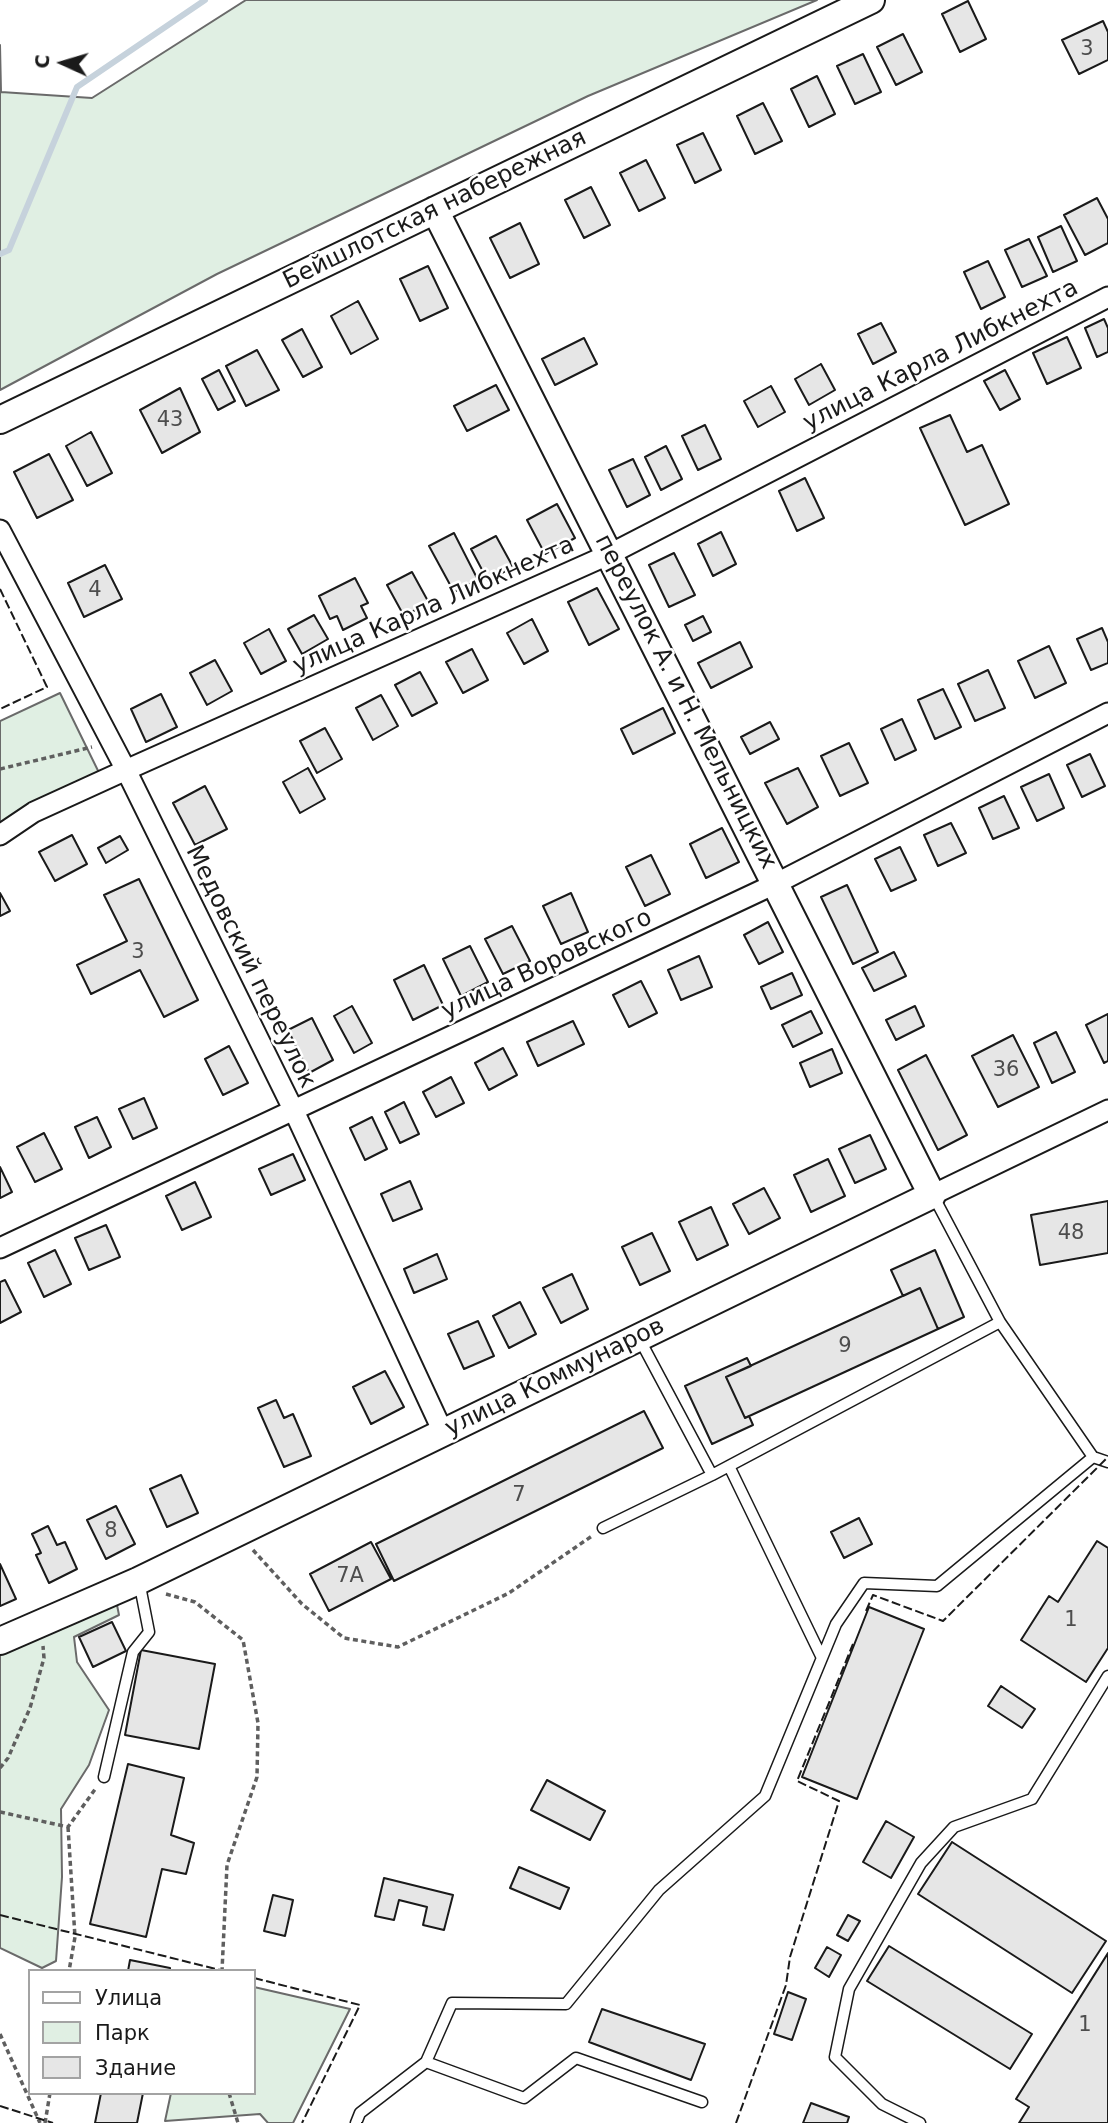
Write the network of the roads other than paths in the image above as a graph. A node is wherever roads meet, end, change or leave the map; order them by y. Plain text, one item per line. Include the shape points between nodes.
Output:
1 (871, 0) edge
2 (435, 210) junction
3 (1108, 297) edge
4 (0, 420) edge
5 (0, 530) edge
6 (610, 554) junction
7 (1108, 713) edge
8 (126, 770) junction
9 (0, 835) edge
10 (777, 883) junction
11 (1108, 1110) edge
12 (294, 1111) junction
13 (932, 1195) junction
14 (0, 1248) edge
15 (1000, 1322) junction
16 (639, 1337) junction
17 (443, 1432) junction
18 (1093, 1457) junction
19 (1108, 1462) edge
20 (729, 1466) junction
21 (712, 1475) junction
22 (603, 1528) road end
23 (139, 1584) junction
24 (0, 1641) edge
25 (822, 1658) junction
26 (1108, 1676) edge
27 (104, 1777) road end
28 (426, 2062) junction
29 (702, 2102) dead end
30 (355, 2123) edge
31 (920, 2123) edge

1 - 2 street, Бейшлотская набережная
2 - 4 street, Бейшлотская набережная
2 - 6 street, переулок А. и Н. Мельницких
3 - 6 street, улица Карла Либкнехта
5 - 8 street, Медовский переулок
6 - 8 street, улица Карла Либкнехта
6 - 10 street, переулок А. и Н. Мельницких
7 - 10 street, улица Воровского
8 - 9 street, улица Карла Либкнехта via 34,812
8 - 12 street, Медовский переулок
10 - 12 street, улица Воровского
10 - 13 street, переулок А. и Н. Мельницких
11 - 13 street, улица Коммунаров
12 - 14 street, улица Воровского
12 - 17 street, Медовский переулок
13 - 15 lane
13 - 16 street, улица Коммунаров
15 - 18 lane
15 - 20 lane
16 - 17 street, улица Коммунаров
16 - 21 lane
17 - 23 street, улица Коммунаров
18 - 19 lane
18 - 25 lane via 937,1586 864,1583 836,1624
20 - 21 lane
20 - 25 lane
21 - 22 lane
23 - 24 street, улица Коммунаров
23 - 27 lane via 149,1632 134,1652
25 - 28 lane via 765,1796 659,1890 566,2004 452,2003
26 - 31 lane via 1032,1799 954,1827 921,1863 849,1989 835,2057 882,2104
28 - 29 lane via 524,2098 576,2058
28 - 30 lane via 360,2113

